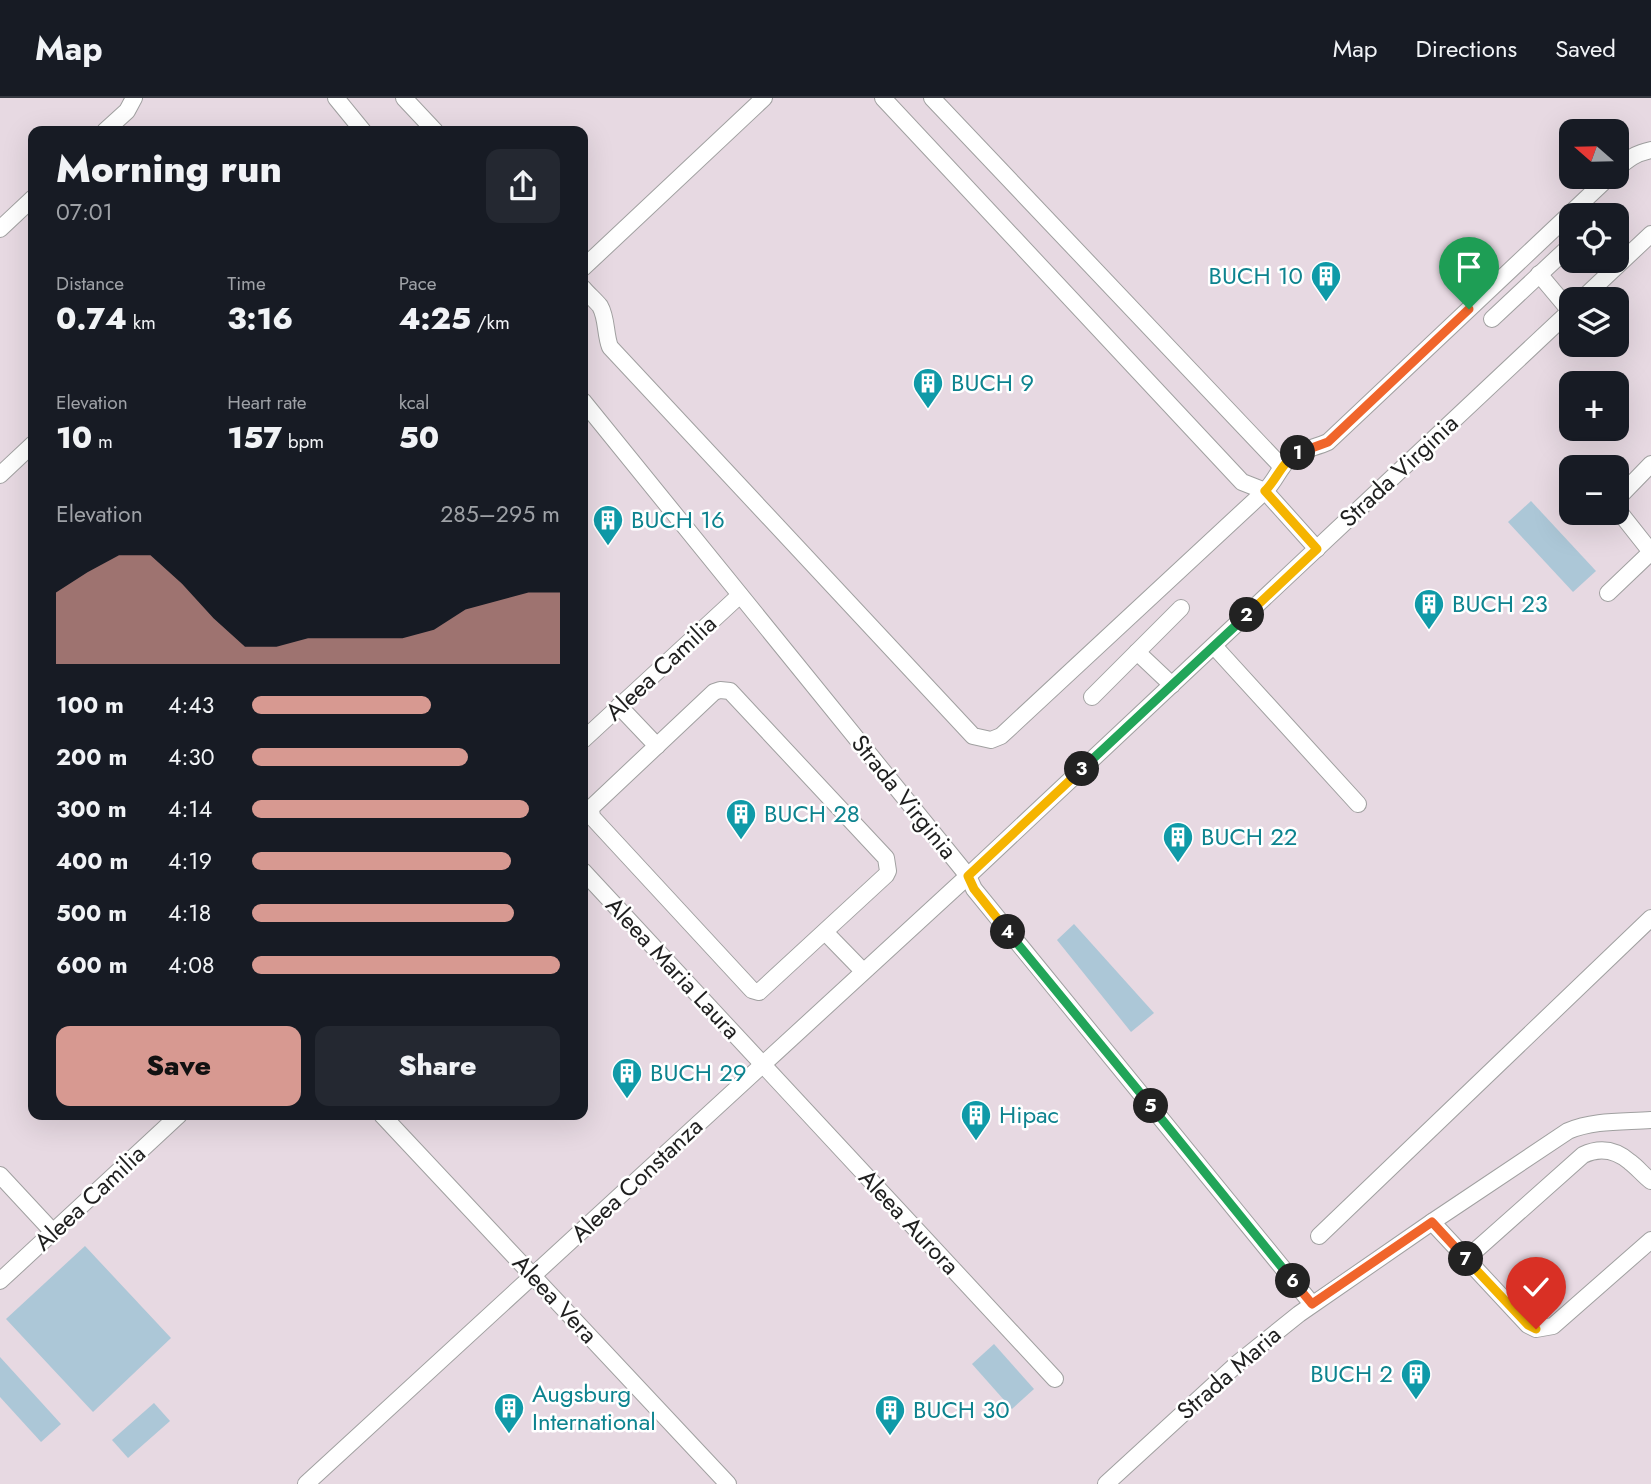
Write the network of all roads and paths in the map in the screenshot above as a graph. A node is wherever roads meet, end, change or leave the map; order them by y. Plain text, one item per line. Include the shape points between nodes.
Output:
1 (134, 98) edge
2 (336, 98) edge
3 (404, 98) edge
4 (764, 98) edge
5 (883, 98) edge
6 (932, 98) edge
7 (110, 126) edge
8 (359, 126) edge
9 (430, 126) edge
10 (1651, 150) edge
11 (1629, 158) edge
12 (1596, 189) edge
13 (28, 203) edge
14 (0, 229) edge
15 (1651, 234) edge
16 (1559, 256) edge
17 (588, 263) edge
18 (1539, 274) junction
19 (1595, 287) edge
20 (588, 294) edge
21 (1559, 296) edge
22 (1492, 319) dead end
23 (1559, 321) edge
24 (588, 407) edge
25 (28, 449) edge
26 (1651, 464) edge
27 (1282, 467) junction
28 (0, 475) edge
29 (1629, 487) edge
30 (1265, 491) junction
31 (1629, 524) edge
32 (1317, 549) junction
33 (1651, 552) edge
34 (1608, 593) dead end
35 (740, 595) junction
36 (1181, 608) dead end
37 (1214, 646) junction
38 (1137, 652) junction
39 (1172, 685) junction
40 (1092, 697) dead end
41 (620, 706) junction
42 (588, 735) edge
43 (657, 746) junction
44 (1358, 804) dead end
45 (588, 876) edge
46 (968, 876) junction
47 (1651, 918) edge
48 (825, 932) junction
49 (863, 971) junction
50 (762, 1064) junction
51 (174, 1120) edge
52 (387, 1120) edge
53 (1651, 1120) edge
54 (0, 1175) edge
55 (1651, 1181) edge
56 (1432, 1222) junction
57 (53, 1232) junction
58 (1319, 1236) dead end
59 (1651, 1240) edge
60 (1465, 1259) junction
61 (533, 1275) junction
62 (0, 1281) edge
63 (1312, 1304) junction
64 (1055, 1379) dead end
65 (306, 1484) edge
66 (728, 1484) edge
67 (1106, 1484) edge

1 - 7 street
2 - 8 street
3 - 9 street
4 - 17 street
5 - 30 street via 1242,482
6 - 27 street
10 - 11 street
12 - 27 street via 1328,442 1300,452
13 - 14 street
15 - 19 street
16 - 18 street
18 - 21 street
18 - 22 street
20 - 30 street via 603,314 610,347 981,739 1000,737
23 - 32 street, Strada Virginia
24 - 35 street, Strada Virginia
25 - 28 street
26 - 29 street
27 - 30 street
30 - 32 street
31 - 33 street
32 - 37 street, Strada Virginia
33 - 34 street
35 - 41 street, Aleea Camilia
35 - 46 street, Strada Virginia
36 - 38 street
37 - 39 street, Strada Virginia
37 - 44 street
38 - 39 street
38 - 40 street
39 - 46 street, Strada Virginia
41 - 42 street, Aleea Camilia
41 - 43 street
43 - 48 street via 714,692 730,691 886,858 886,875
43 - 48 street via 593,806 592,817 755,992
45 - 50 street, Aleea Maria Laura
46 - 49 street, Aleea Constanza
46 - 63 street
47 - 58 street
48 - 49 street
49 - 50 street, Aleea Constanza
50 - 61 street, Aleea Constanza
50 - 64 street, Aleea Aurora
51 - 57 street, Aleea Camilia
52 - 61 street, Aleea Vera
53 - 56 street, Strada Maria via 1595,1123 1568,1131
54 - 57 street
55 - 60 street via 1620,1155 1594,1150
56 - 60 street
56 - 63 street, Strada Maria
57 - 62 street, Aleea Camilia
59 - 60 street via 1553,1326 1536,1329
61 - 65 street, Aleea Constanza
61 - 66 street, Aleea Vera
63 - 67 street, Strada Maria via 1238,1363

